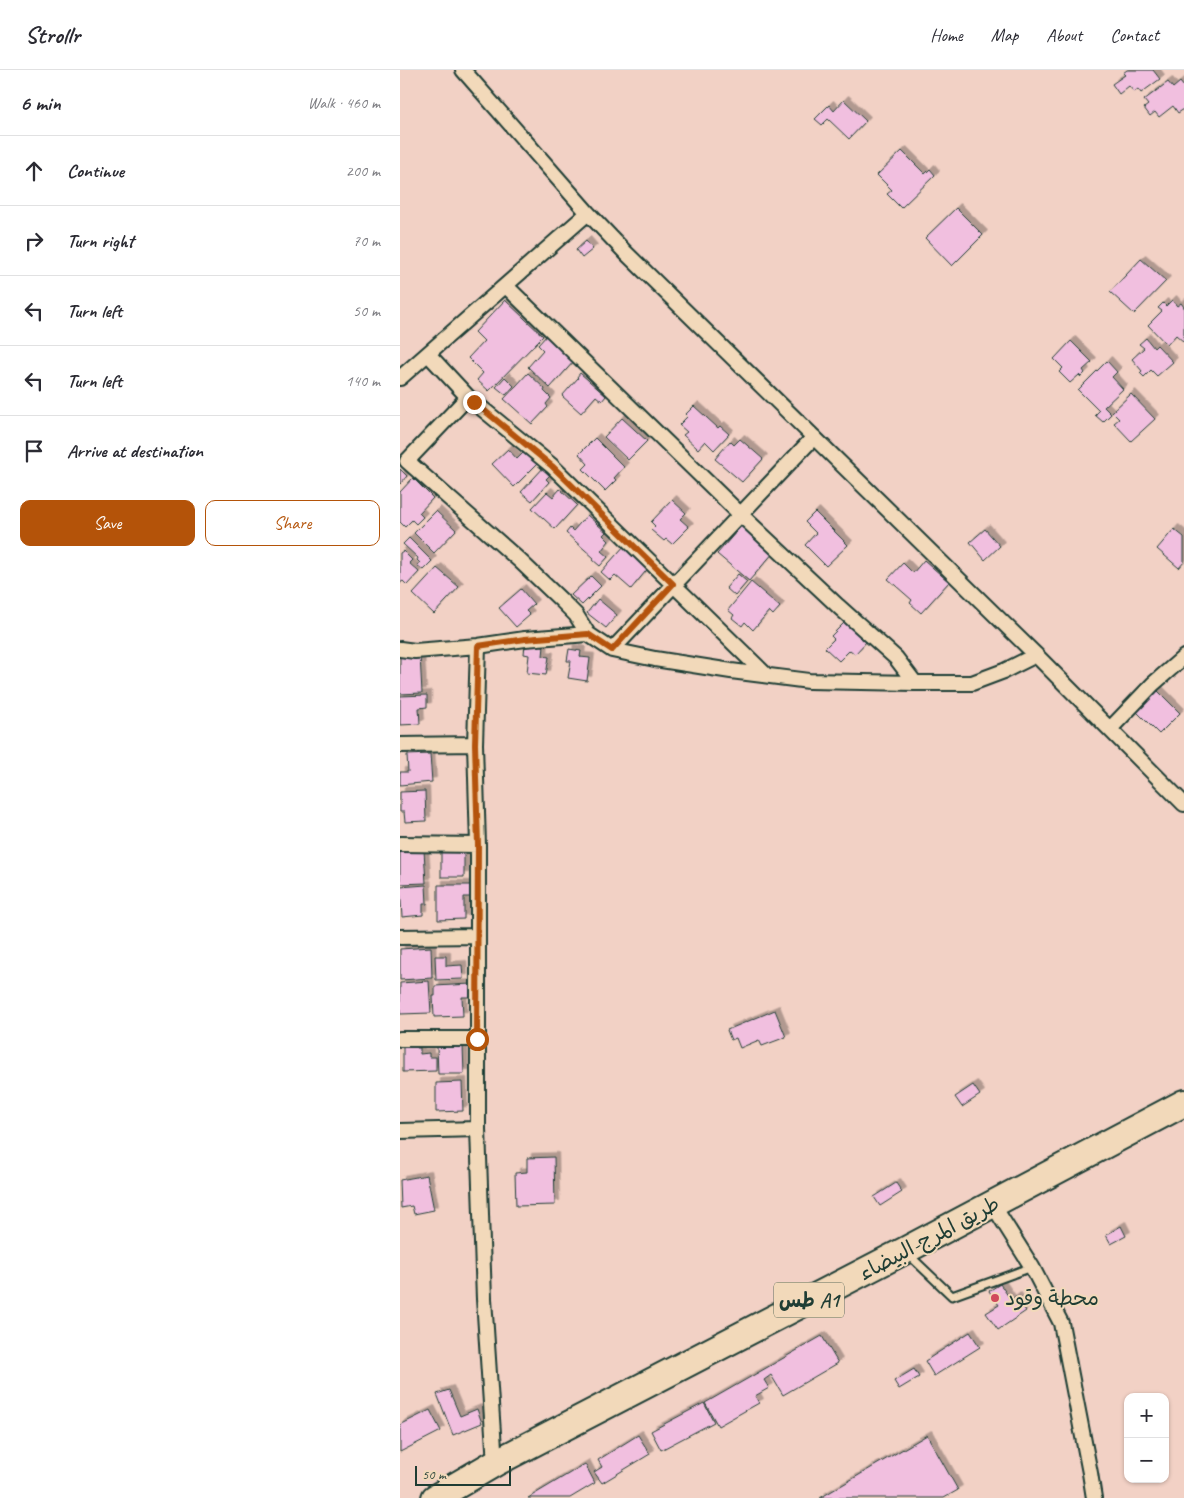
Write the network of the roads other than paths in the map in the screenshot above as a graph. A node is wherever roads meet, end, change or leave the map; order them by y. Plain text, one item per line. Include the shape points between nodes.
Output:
1 (463, 70) edge
2 (588, 213) junction
3 (506, 286) junction
4 (428, 354) junction
5 (400, 378) edge
6 (468, 397) junction
7 (814, 437) junction
8 (740, 514) junction
9 (673, 584) junction
10 (588, 634) junction
11 (400, 637) edge
12 (478, 646) junction
13 (400, 649) edge
14 (415, 650) junction
15 (612, 650) junction
16 (1036, 655) junction
17 (1184, 657) edge
18 (766, 675) junction
19 (915, 683) junction
20 (1110, 729) junction
21 (475, 744) junction
22 (400, 745) edge
23 (1184, 804) edge
24 (400, 844) edge
25 (478, 845) junction
26 (477, 936) junction
27 (400, 937) edge
28 (400, 1039) edge
29 (477, 1039) junction
30 (1184, 1104) edge
31 (478, 1129) junction
32 (400, 1131) edge
33 (993, 1204) junction
34 (904, 1251) junction
35 (1032, 1267) junction
36 (495, 1463) junction
37 (435, 1498) edge
38 (1094, 1498) edge

1 - 2 street
2 - 3 street
2 - 7 street
3 - 4 street
3 - 8 street
4 - 5 street
4 - 6 street
6 - 9 street via 552,466
6 - 10 street via 407,461 562,601
7 - 8 street
7 - 16 street
8 - 9 street
8 - 19 street via 896,658
9 - 15 street
9 - 18 street
10 - 12 street
10 - 15 street
11 - 14 street
12 - 14 street
12 - 21 street
13 - 14 street
15 - 18 street
16 - 19 street via 972,683
16 - 20 street
17 - 20 street
18 - 19 street via 809,681
20 - 23 street
21 - 22 street
21 - 25 street
24 - 25 street
25 - 26 street
26 - 27 street
26 - 29 street
28 - 29 street
29 - 31 street
30 - 33 highway, طريق المرج-البيضاء / طس A1
31 - 32 street
31 - 36 street via 484,1300
33 - 34 highway, طريق المرج-البيضاء / طس A1
33 - 35 street
34 - 35 lane via 952,1296
34 - 36 highway, طريق المرج-البيضاء / طس A1
35 - 38 street via 1061,1323
36 - 37 highway, طريق المرج-البيضاء / طس A1

